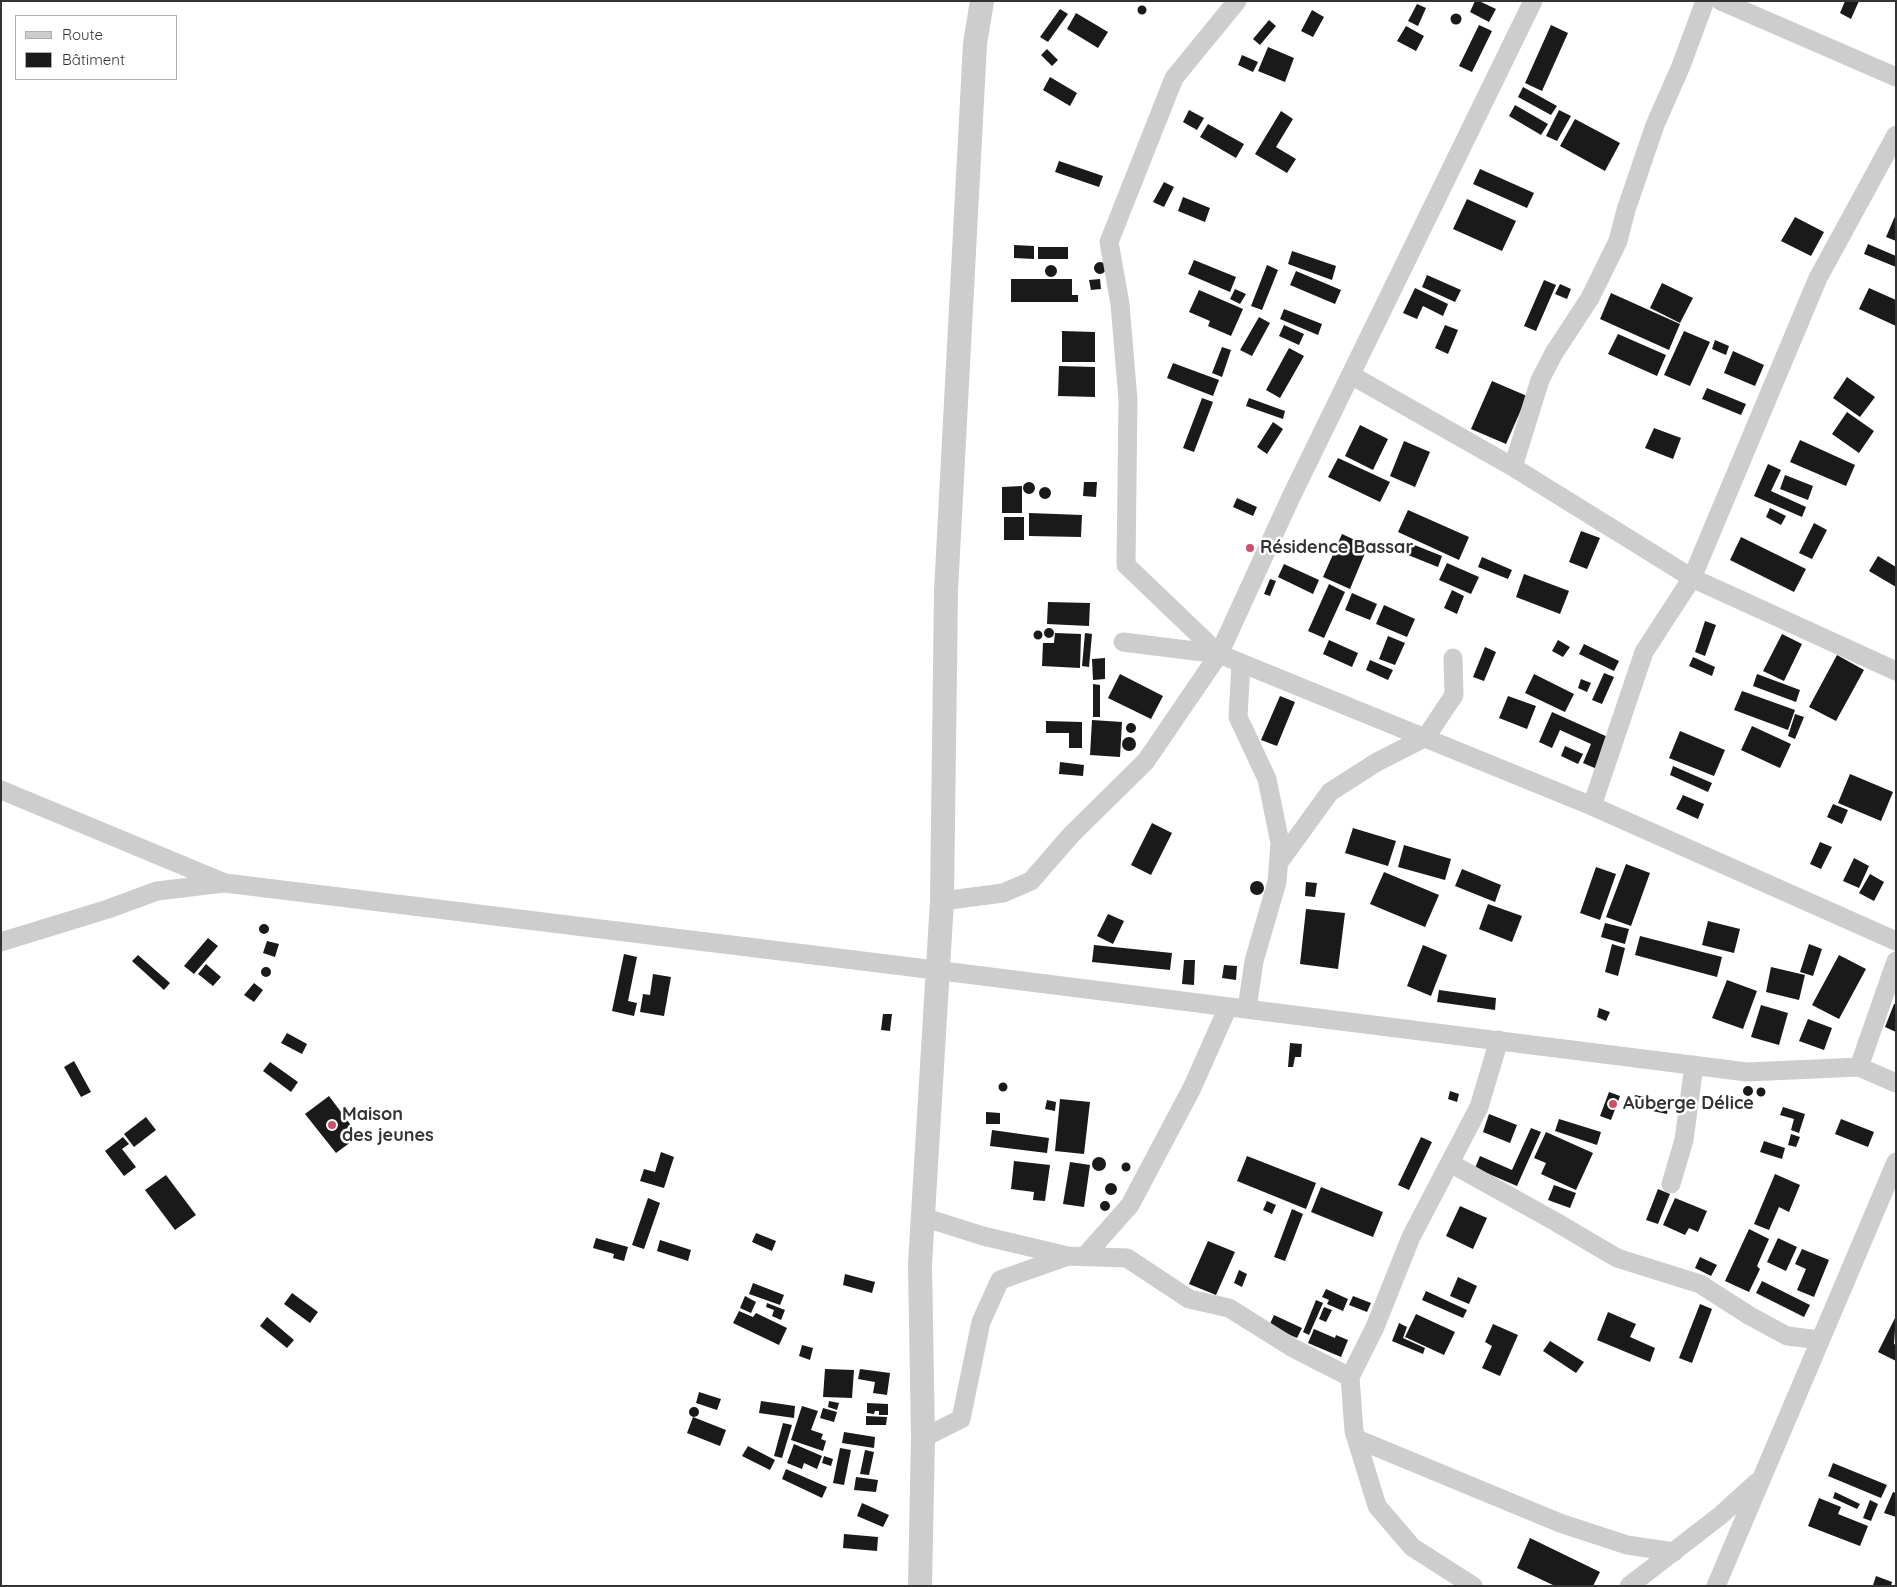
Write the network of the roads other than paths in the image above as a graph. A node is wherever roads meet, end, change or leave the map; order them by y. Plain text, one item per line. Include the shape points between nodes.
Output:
1 (982, 1) edge
2 (1237, 1) edge
3 (1533, 1) edge
4 (1705, 1) edge
5 (1721, 1) edge
6 (1896, 77) edge
7 (1896, 135) edge
8 (1351, 374) junction
9 (1513, 467) junction
10 (1692, 578) junction
11 (1123, 642) dead end
12 (1219, 654) junction
13 (1453, 658) dead end
14 (1241, 663) junction
15 (1896, 671) edge
16 (1426, 737) junction
17 (1, 790) edge
18 (1592, 806) junction
19 (1279, 862) junction
20 (225, 883) junction
21 (942, 901) junction
22 (1896, 941) edge
23 (1, 942) edge
24 (1896, 961) edge
25 (938, 970) junction
26 (1228, 1007) junction
27 (1247, 1009) junction
28 (1498, 1040) junction
29 (1694, 1065) junction
30 (1858, 1067) junction
31 (1896, 1083) edge
32 (1896, 1162) edge
33 (1450, 1163) junction
34 (1671, 1184) dead end
35 (922, 1216) junction
36 (1076, 1256) junction
37 (1820, 1340) junction
38 (1350, 1377) junction
39 (924, 1438) junction
40 (1357, 1439) junction
41 (1761, 1478) junction
42 (1674, 1552) junction
43 (920, 1586) edge
44 (1474, 1586) edge
45 (1629, 1586) edge
46 (1716, 1586) edge

1 - 21 street via 975,44 951,477 946,591
2 - 12 street via 1174,78 1109,242 1120,304 1128,400 1126,566
3 - 8 street
4 - 9 street via 1655,125 1618,241 1590,298 1540,380
5 - 6 street
7 - 10 street via 1818,278
8 - 9 street
8 - 12 street
9 - 10 street
10 - 15 street
10 - 18 street via 1644,652
11 - 12 street
12 - 14 street
12 - 21 street via 1146,761 1071,835 1032,881 1003,893
13 - 16 street via 1454,695
14 - 16 street
14 - 19 street via 1238,718 1267,779 1280,843
16 - 18 street
16 - 19 street via 1377,762 1330,792
17 - 20 street
18 - 22 street
19 - 27 street via 1277,882 1254,961
20 - 23 street via 157,891
20 - 25 street
21 - 25 street
24 - 30 street
25 - 26 street
25 - 35 street
26 - 27 street
26 - 36 street via 1192,1088 1130,1205
27 - 28 street
28 - 29 street
28 - 33 street via 1479,1107
29 - 30 street via 1747,1072
29 - 34 street via 1684,1140
30 - 31 street
32 - 37 street
33 - 37 street via 1617,1258 1700,1284 1787,1336
33 - 38 street via 1411,1237 1375,1327
35 - 36 street via 983,1236
35 - 39 street
36 - 38 street via 1127,1258 1189,1299 1228,1308 1293,1348
36 - 39 street via 1000,1280 981,1322 961,1419
37 - 41 street
38 - 40 street
39 - 43 street
40 - 42 street via 1560,1523 1627,1546
40 - 44 street via 1377,1506 1412,1548
41 - 42 street
41 - 46 street
42 - 45 street

